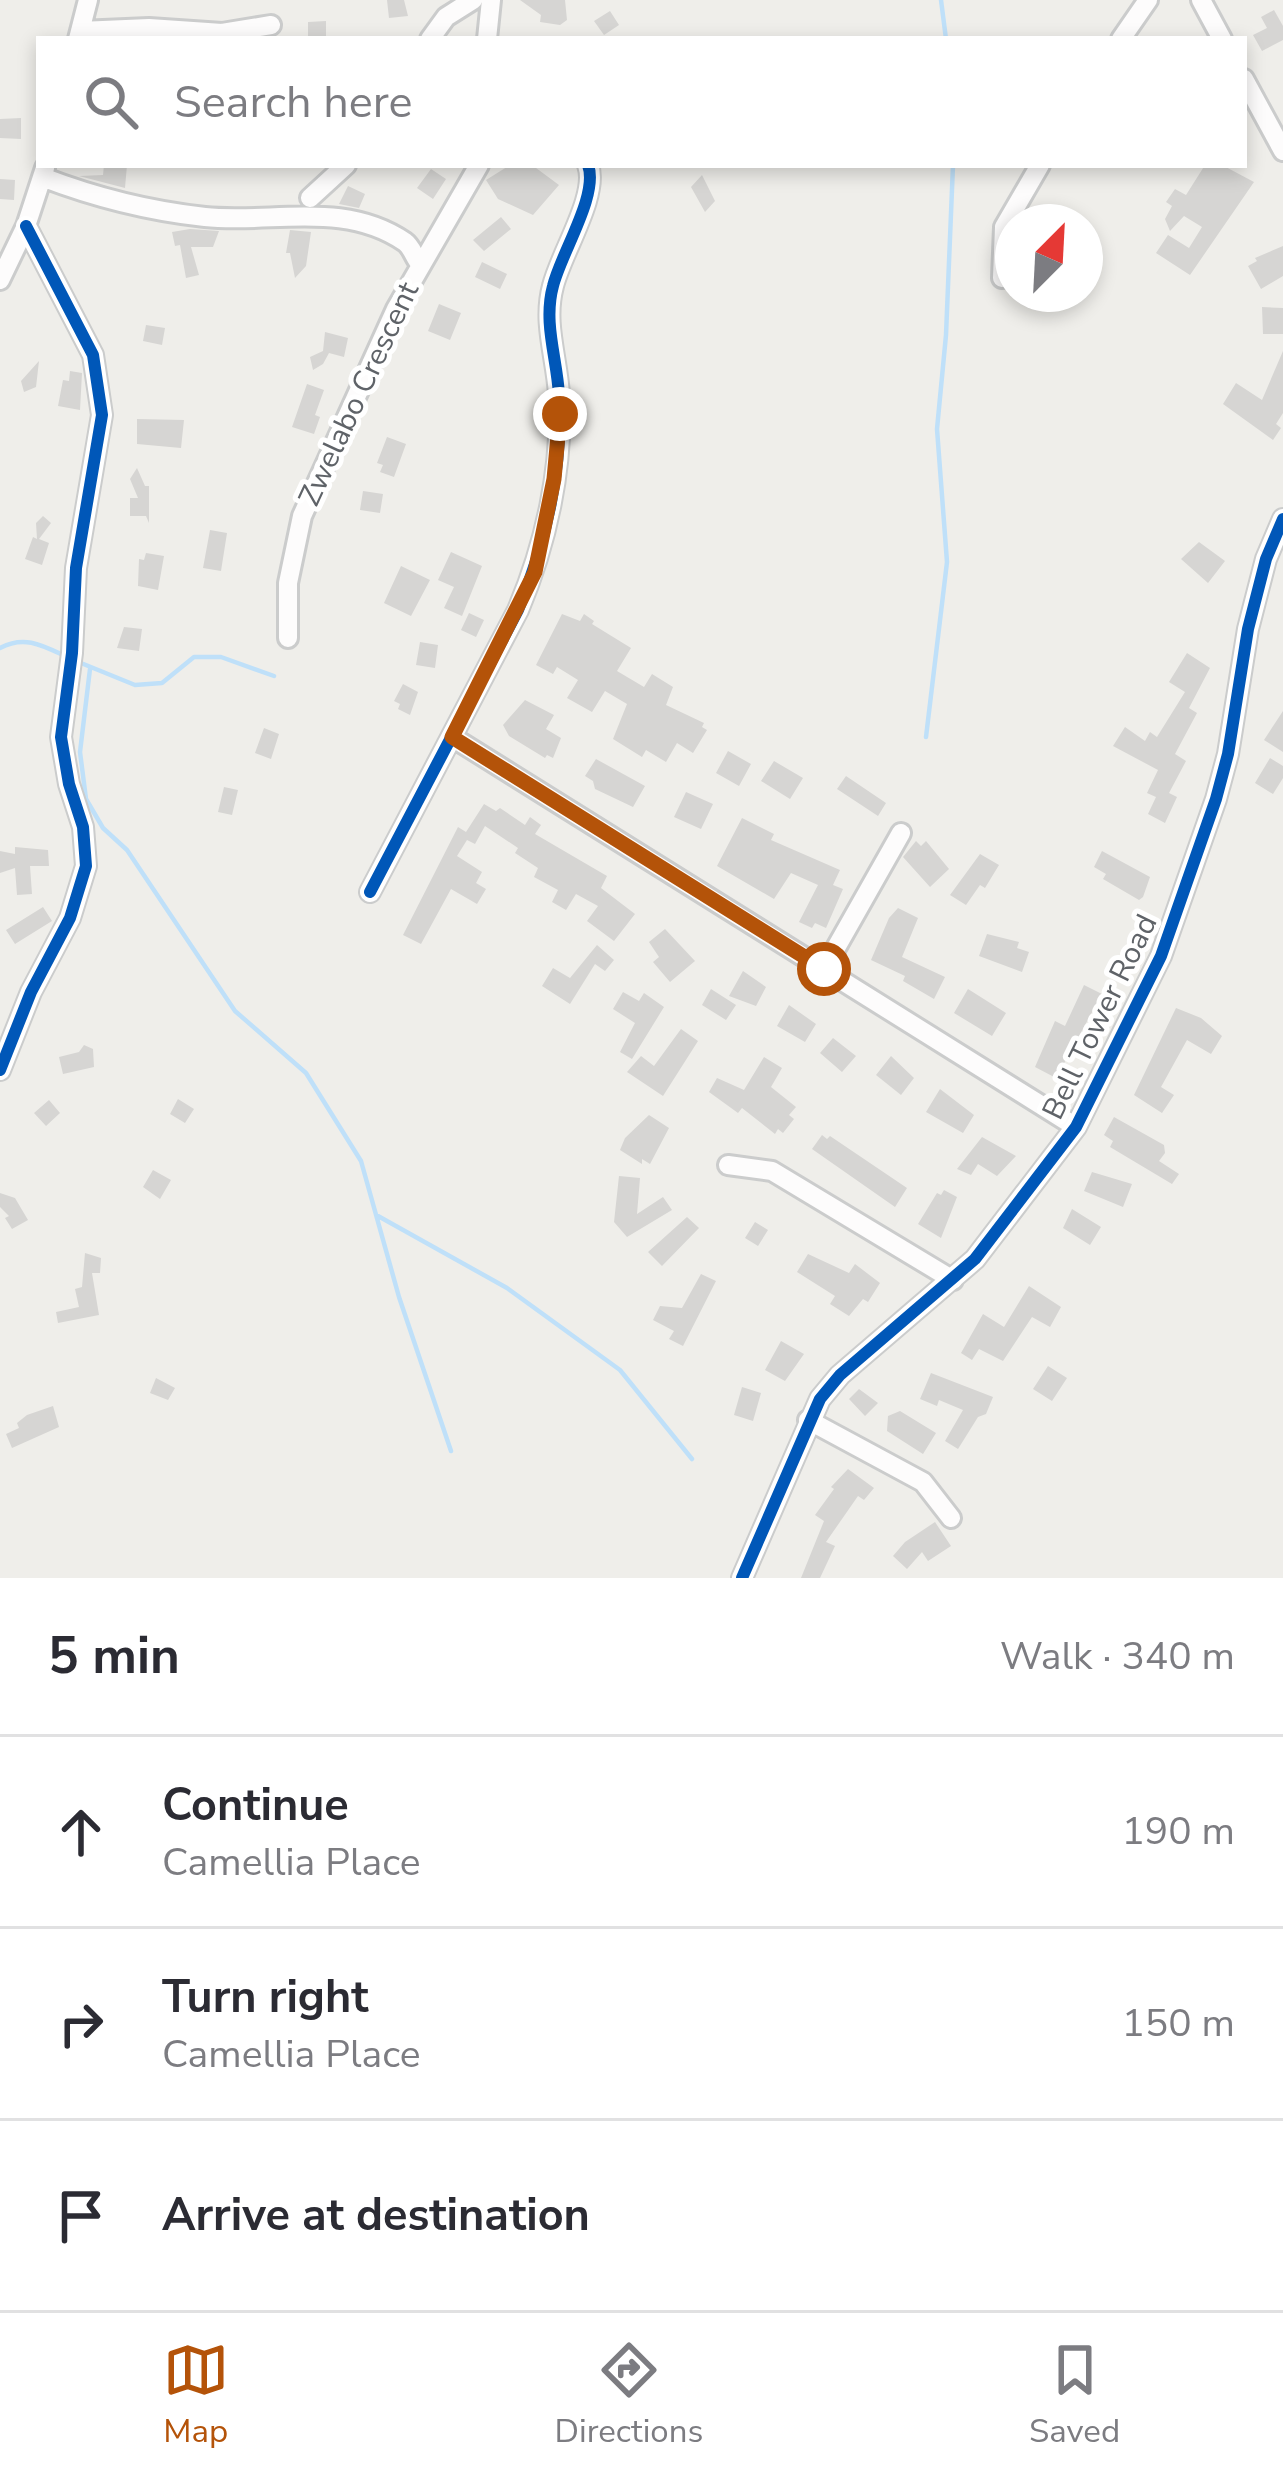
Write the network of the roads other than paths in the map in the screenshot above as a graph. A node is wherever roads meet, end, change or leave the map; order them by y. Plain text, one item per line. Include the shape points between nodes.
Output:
1 (88, 0) edge
2 (473, 0) edge
3 (491, 0) edge
4 (1148, 0) edge
5 (1201, 0) edge
6 (271, 25) dead end
7 (79, 35) edge
8 (432, 36) edge
9 (488, 36) edge
10 (1123, 36) edge
11 (1220, 36) edge
12 (1247, 85) edge
13 (1283, 151) edge
14 (343, 168) edge
15 (476, 168) edge
16 (588, 168) edge
17 (1038, 168) edge
18 (44, 171) edge
19 (310, 198) dead end
20 (1017, 204) edge
21 (26, 226) junction
22 (420, 264) junction
23 (0, 280) edge
24 (1283, 519) edge
25 (288, 638) dead end
26 (452, 737) junction
27 (901, 833) dead end
28 (370, 892) dead end
29 (824, 969) junction
30 (0, 1070) edge
31 (1076, 1127) junction
32 (728, 1165) dead end
33 (953, 1280) junction
34 (808, 1420) junction
35 (951, 1519) dead end
36 (742, 1578) edge

1 - 7 street
2 - 8 street
3 - 9 street
4 - 10 street
5 - 11 street
6 - 7 street
12 - 13 street
14 - 19 street
15 - 22 street, Zwelabo Crescent
16 - 26 street via 591,187 549,308 560,414 543,541 518,610
17 - 20 street
18 - 21 street
18 - 22 street via 114,202 205,217 346,218 408,243
21 - 23 street
21 - 30 street via 86,335 102,415 76,568 61,737 83,827 84,878
22 - 25 street, Zwelabo Crescent via 302,516 288,583
24 - 31 street, Bell Tower Road via 1248,629 1228,754 1201,844 1160,956
26 - 28 street
26 - 29 street
27 - 29 street
29 - 31 street
31 - 33 street, Bell Tower Road
32 - 33 street via 772,1171
33 - 34 street, Bell Tower Road via 840,1375
34 - 35 street via 923,1482
34 - 36 street, Bell Tower Road

